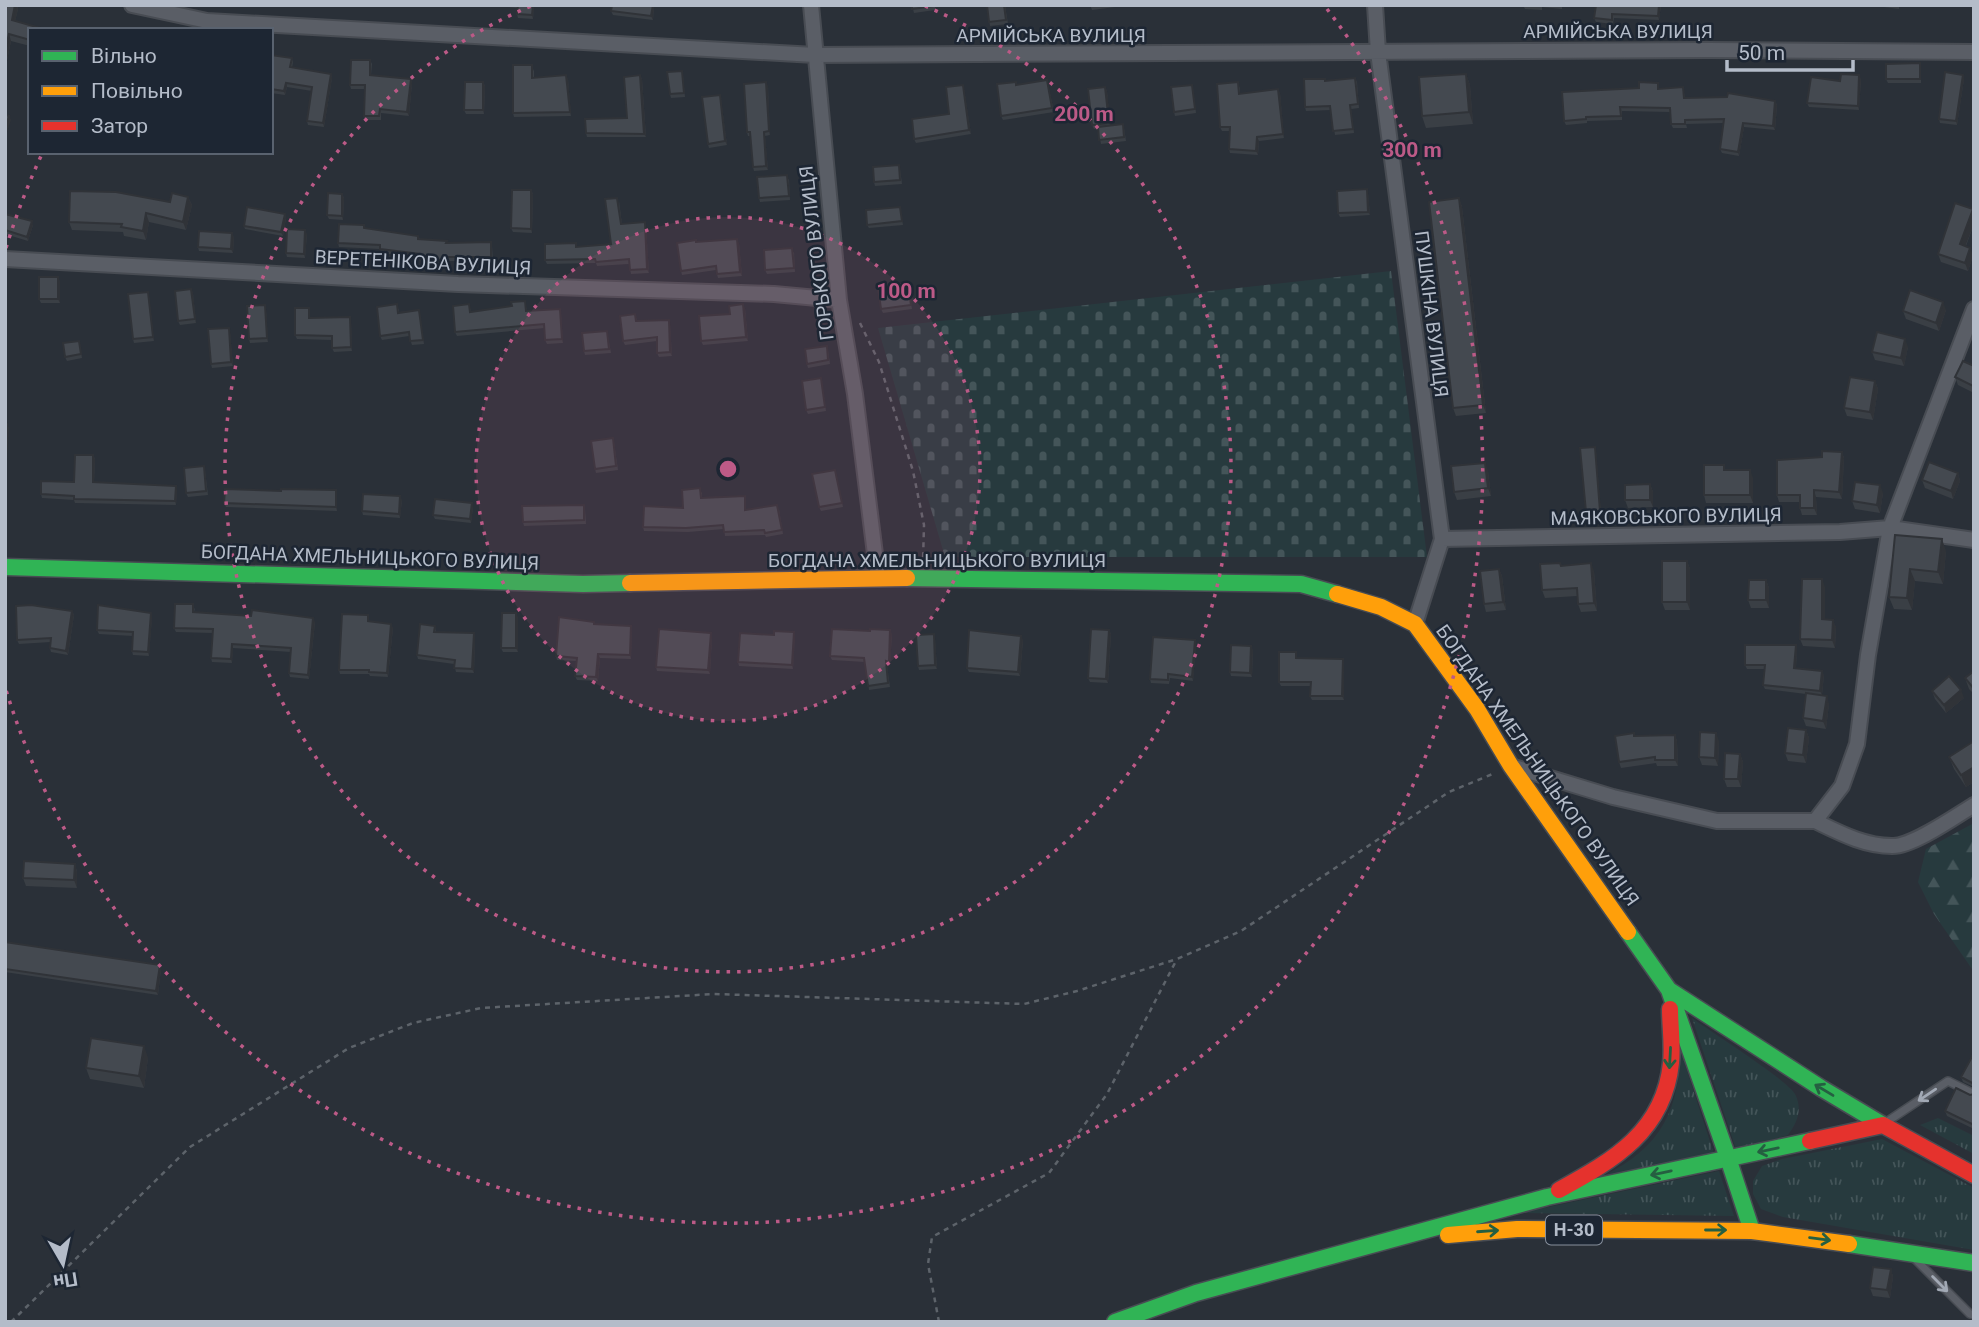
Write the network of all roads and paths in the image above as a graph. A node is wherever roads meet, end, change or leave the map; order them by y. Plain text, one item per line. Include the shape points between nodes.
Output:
1 (132, 5) edge
2 (811, 5) edge
3 (1375, 5) edge
4 (1378, 52) junction
5 (1974, 52) edge
6 (815, 55) junction
7 (5, 259) edge
8 (839, 300) junction
9 (1974, 309) edge
10 (1890, 528) junction
11 (1442, 539) junction
12 (1974, 540) edge
13 (5, 567) edge
14 (878, 578) junction
15 (923, 578) junction
16 (1415, 624) junction
17 (1511, 766) junction
18 (1974, 805) edge
19 (1815, 821) junction
20 (1177, 959) junction
21 (1669, 990) junction
22 (1974, 1094) edge
23 (1883, 1125) junction
24 (1728, 1158) junction
25 (1974, 1175) edge
26 (1547, 1197) junction
27 (1752, 1231) junction
28 (1396, 1238) junction
29 (1908, 1251) junction
30 (1974, 1263) edge
31 (1974, 1315) edge
32 (11, 1322) edge
33 (939, 1322) edge
34 (1115, 1322) edge

1 - 6 street, АРМІЙСЬКА ВУЛИЦЯ via 207,21
2 - 6 street, ГОРЬКОГО ВУЛИЦЯ
3 - 4 street, ПУШКІНА ВУЛИЦЯ
4 - 5 street, АРМІЙСЬКА ВУЛИЦЯ
4 - 6 street, АРМІЙСЬКА ВУЛИЦЯ
4 - 11 street, ПУШКІНА ВУЛИЦЯ
6 - 8 street, ГОРЬКОГО ВУЛИЦЯ
7 - 8 street, ВЕРЕТЕНІКОВА ВУЛИЦЯ
8 - 14 street, ГОРЬКОГО ВУЛИЦЯ
8 - 15 path via 864,328 900,423 924,525
9 - 10 street
10 - 11 street, МАЯКОВСЬКОГО ВУЛИЦЯ
10 - 12 street, МАЯКОВСЬКОГО ВУЛИЦЯ
10 - 19 street via 1857,744 1842,786
11 - 16 street, ПУШКІНА ВУЛИЦЯ
13 - 14 street, БОГДАНА ХМЕЛЬНИЦЬКОГО ВУЛИЦЯ via 583,584
14 - 15 street, БОГДАНА ХМЕЛЬНИЦЬКОГО ВУЛИЦЯ
15 - 16 street, БОГДАНА ХМЕЛЬНИЦЬКОГО ВУЛИЦЯ via 1301,584 1381,607
16 - 17 street, БОГДАНА ХМЕЛЬНИЦЬКОГО ВУЛИЦЯ via 1477,709
17 - 19 street via 1717,821
17 - 20 path via 1449,792 1241,931
17 - 21 street, БОГДАНА ХМЕЛЬНИЦЬКОГО ВУЛИЦЯ
18 - 19 street via 1894,847 1857,841
20 - 32 path via 1024,1004 715,994 481,1008 412,1023 349,1048 190,1147
20 - 33 path via 1107,1094 1049,1173 932,1237 928,1264
23 -> 21 street
21 - 24 street
21 -> 26 street via 1671,1063 1655,1116 1635,1142 1609,1163
22 -> 23 lane via 1948,1081
23 -> 24 street, Н-30
23 - 25 street
24 -> 26 street, Н-30
24 - 27 street
26 - 28 street, Н-30
28 -> 27 street, Н-30 via 1517,1229
27 -> 29 street, Н-30
28 - 34 street, Н-30 via 1196,1293
29 - 30 street, Н-30
29 -> 31 lane

